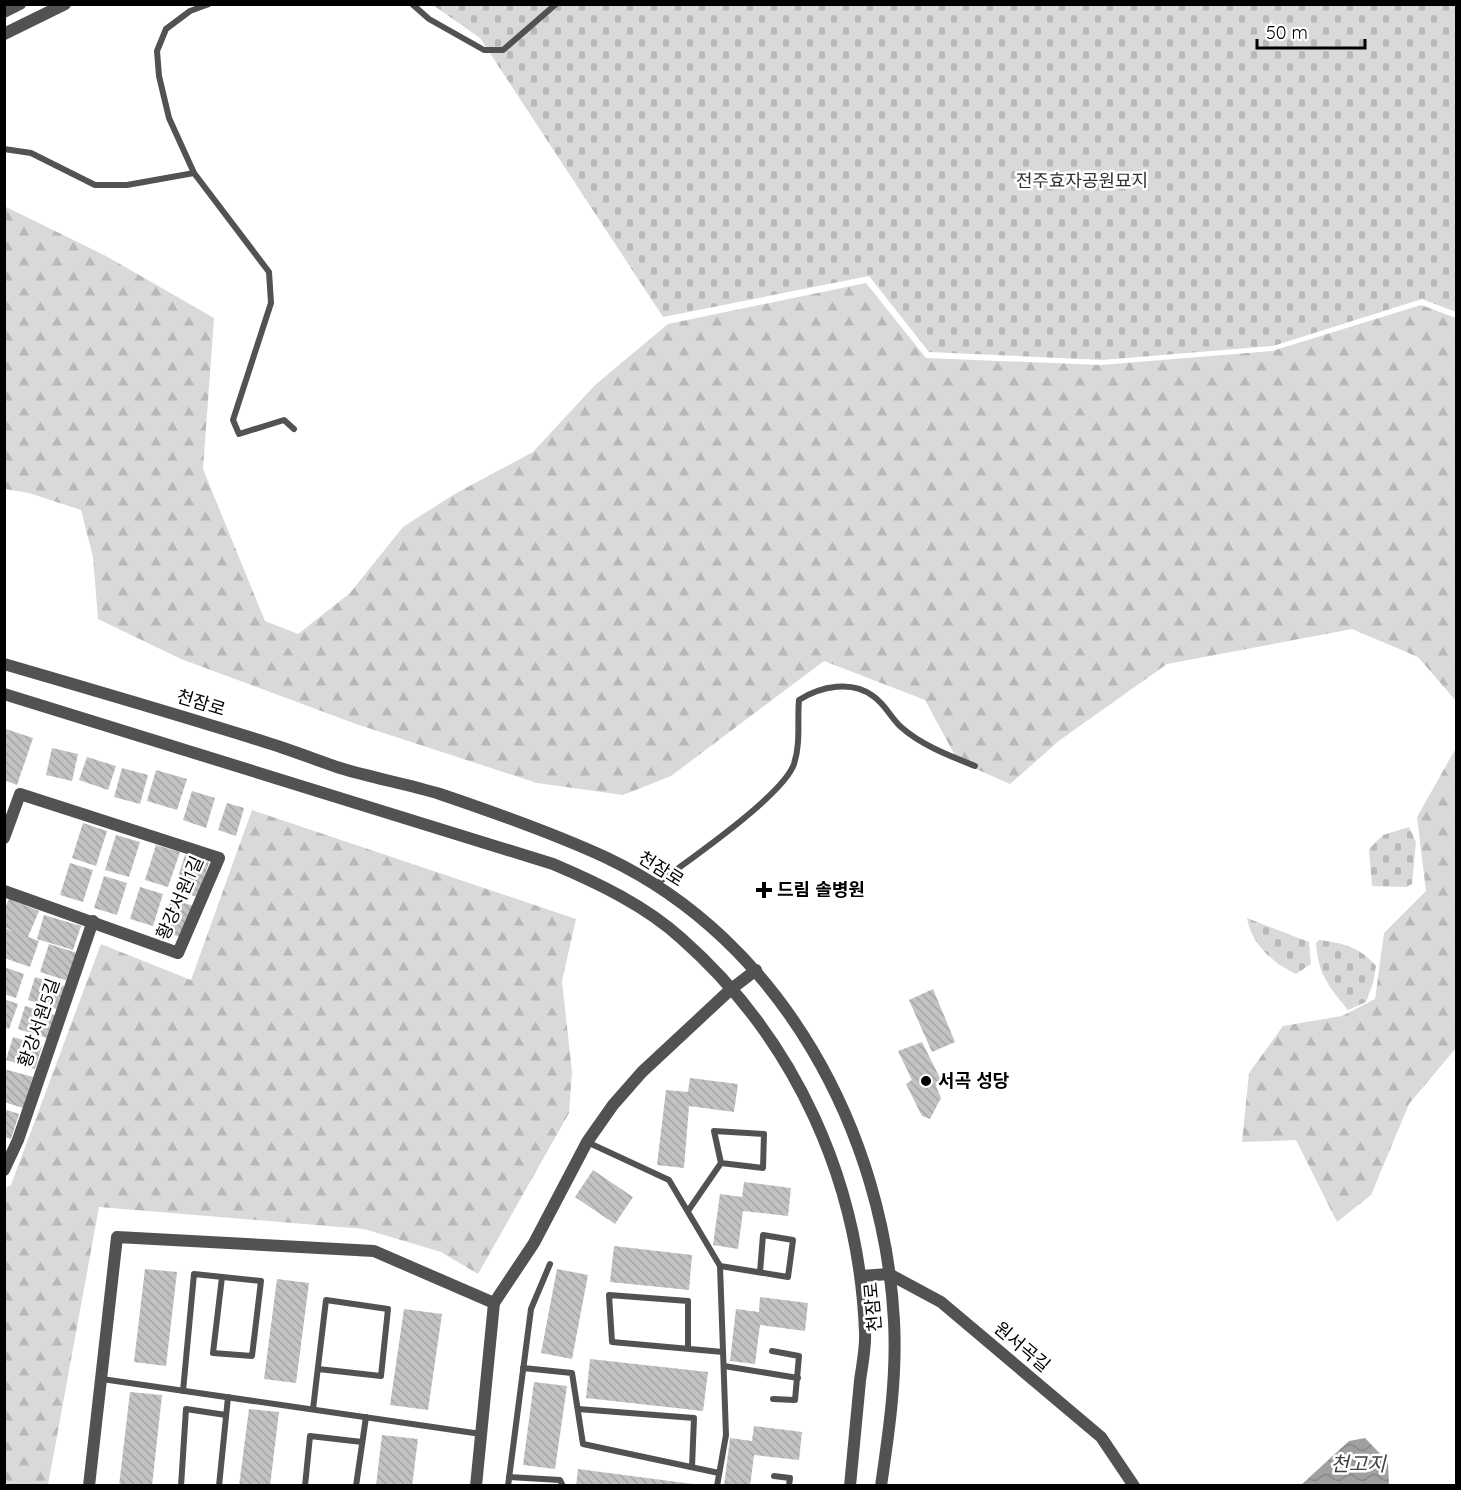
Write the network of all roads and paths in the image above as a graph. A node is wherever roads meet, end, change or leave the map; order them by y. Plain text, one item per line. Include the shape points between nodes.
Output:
1 (20, 4) edge
2 (65, 4) edge
3 (208, 4) edge
4 (412, 4) edge
5 (556, 4) edge
6 (4, 12) edge
7 (4, 34) edge
8 (4, 149) edge
9 (194, 173) junction
10 (294, 429) dead end
11 (4, 664) edge
12 (4, 694) edge
13 (975, 766) dead end
14 (4, 838) edge
15 (654, 886) junction
16 (4, 891) edge
17 (93, 921) junction
18 (756, 970) junction
19 (730, 990) junction
20 (587, 1142) junction
21 (721, 1163) junction
22 (4, 1170) edge
23 (688, 1211) junction
24 (550, 1264) dead end
25 (720, 1266) junction
26 (760, 1272) junction
27 (889, 1274) junction
28 (861, 1276) junction
29 (222, 1277) junction
30 (494, 1303) junction
31 (688, 1348) junction
32 (772, 1351) dead end
33 (723, 1352) junction
34 (724, 1366) junction
35 (523, 1368) junction
36 (318, 1370) junction
37 (798, 1378) junction
38 (102, 1379) junction
39 (183, 1391) junction
40 (228, 1397) junction
41 (773, 1400) dead end
42 (313, 1409) junction
43 (578, 1409) junction
44 (226, 1415) junction
45 (366, 1417) junction
46 (482, 1434) junction
47 (362, 1442) junction
48 (692, 1467) junction
49 (719, 1473) junction
50 (774, 1476) dead end
51 (509, 1477) junction
52 (89, 1485) edge
53 (182, 1485) edge
54 (219, 1485) edge
55 (305, 1485) edge
56 (356, 1485) edge
57 (476, 1485) edge
58 (508, 1485) edge
59 (563, 1485) edge
60 (717, 1485) edge
61 (789, 1485) edge
62 (850, 1485) edge
63 (881, 1485) edge
64 (1134, 1485) edge

1 - 6 street
2 - 7 street
3 - 9 lane via 190,11 166,29 158,51 159,76 169,118
4 - 5 lane via 484,50 503,50
8 - 9 lane via 31,153 95,184 127,185
9 - 10 lane via 269,272 271,303 233,420 239,434 284,420
11 - 15 street, 천잠로 via 438,794 546,832 609,859
12 - 19 street, 천잠로 via 553,864 599,884 682,938
13 - 15 lane via 948,756 902,727 874,696 857,687 828,687 799,700 800,739 784,782 723,835
14 - 17 street, 황강서원1길 via 20,794 219,858 178,953
15 - 18 street, 천잠로 via 703,918
16 - 17 street, 황강서원1길
17 - 22 street, 황강서원5길 via 18,1140
18 - 19 street
18 - 27 street, 천잠로 via 807,1039 847,1117 882,1220
19 - 20 street via 642,1072
19 - 28 street, 천잠로 via 774,1043 824,1134 846,1199
20 - 23 lane via 669,1180
20 - 30 street via 534,1243
21 - 21 lane via 763,1168 764,1134 714,1131
21 - 23 lane
23 - 25 lane
24 - 35 lane via 531,1309
25 - 26 lane
25 - 33 lane
26 - 26 lane via 788,1277 793,1240 763,1234
27 - 28 street
27 - 63 street, 천잠로 via 894,1321 894,1394
27 - 64 street, 원서곡길 via 941,1302 1101,1437
28 - 62 street, 천잠로 via 865,1335
29 - 29 lane via 261,1281 252,1356 213,1353
29 - 39 lane via 194,1274
30 - 38 street via 374,1251 117,1237
30 - 46 street
31 - 31 lane via 612,1342 609,1295 688,1301
31 - 33 lane
32 - 37 lane via 799,1356
33 - 34 lane
34 - 37 lane
34 - 49 lane via 726,1435
35 - 43 lane via 572,1373
35 - 51 lane
36 - 36 lane via 326,1300 388,1309 381,1376
36 - 42 lane
37 - 41 lane via 795,1400
38 - 39 lane
38 - 52 street
39 - 40 lane
40 - 42 lane
40 - 44 lane
42 - 45 lane
43 - 48 lane via 583,1444
43 - 48 lane via 694,1418
44 - 53 lane via 186,1409
44 - 54 lane
45 - 46 lane
45 - 47 lane
46 - 57 street
47 - 55 lane via 310,1436
47 - 56 lane
48 - 49 lane
49 - 60 lane
50 - 61 lane via 790,1478
51 - 58 lane
51 - 59 lane via 560,1480

